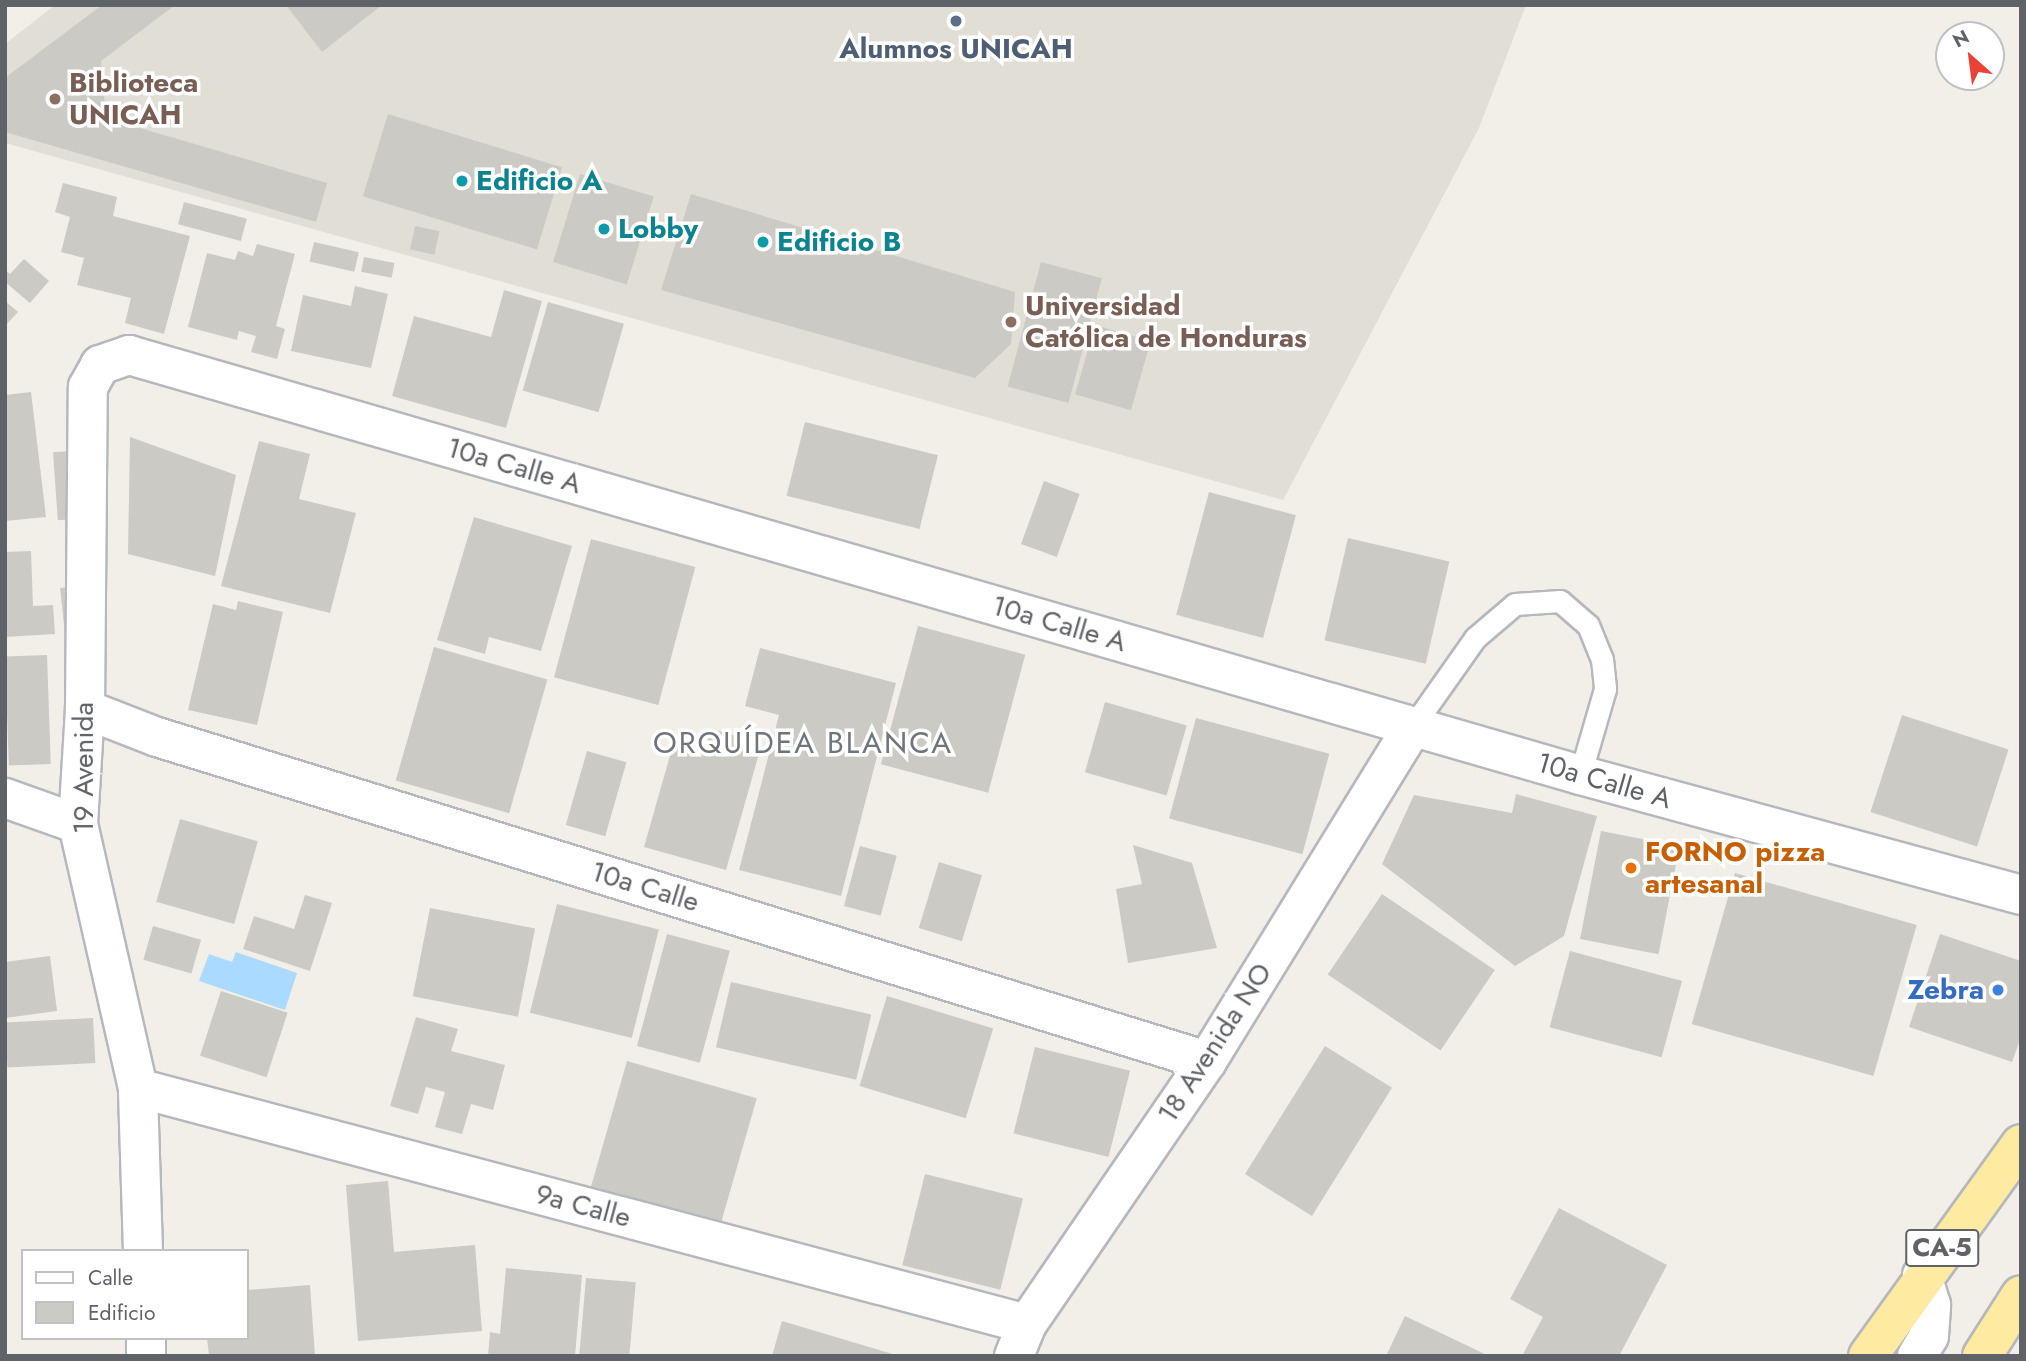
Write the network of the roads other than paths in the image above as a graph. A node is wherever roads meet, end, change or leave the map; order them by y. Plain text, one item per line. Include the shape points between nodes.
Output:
1 (100, 365) joint
2 (85, 709) junction
3 (1413, 726) junction
4 (1580, 775) junction
5 (5, 798) edge
6 (78, 824) junction
7 (2021, 895) edge
8 (1206, 1061) junction
9 (138, 1088) junction
10 (2021, 1144) edge
11 (143, 1249) edge
12 (1922, 1275) junction
13 (2021, 1295) edge
14 (1020, 1340) edge
15 (1868, 1356) edge
16 (1917, 1356) edge
17 (1982, 1356) edge

1 - 2 street, 19 Avenida via 88,387
1 - 3 street, 10a Calle A via 129,355
2 - 6 street, 19 Avenida
2 - 8 street, 10a Calle via 158,737
3 - 4 street, 10a Calle A
3 - 4 lane via 1475,638 1515,604 1560,601 1588,625 1602,659 1605,689
3 - 8 street, 18 Avenida NO
4 - 7 street, 10a Calle A
5 - 6 street
6 - 9 street, 19 Avenida
8 - 14 street, 18 Avenida NO
9 - 11 street, 19 Avenida
9 - 14 street, 9a Calle
10 - 12 highway, CA-5
12 - 15 highway, CA-5
12 - 16 street via 1931,1305 1928,1336
13 - 17 highway

